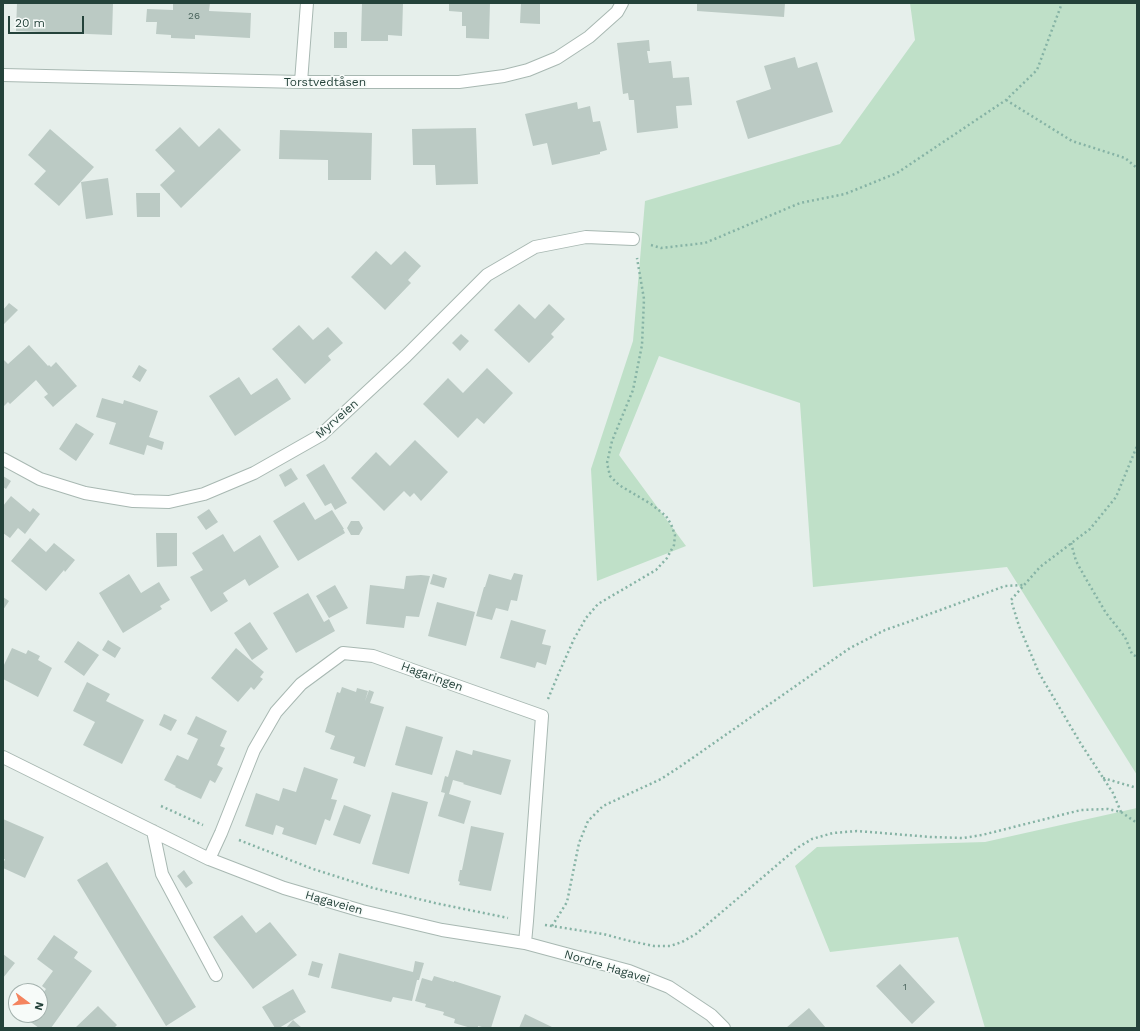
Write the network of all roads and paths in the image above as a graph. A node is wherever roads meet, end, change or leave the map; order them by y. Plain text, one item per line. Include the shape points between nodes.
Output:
1 (307, 3) edge
2 (622, 3) edge
3 (1062, 3) edge
4 (3, 75) edge
5 (301, 82) junction
6 (1006, 100) junction
7 (1137, 168) edge
8 (633, 239) junction
9 (1137, 446) edge
10 (3, 460) edge
11 (1071, 543) junction
12 (1024, 585) junction
13 (1137, 657) edge
14 (542, 716) junction
15 (3, 757) edge
16 (1103, 778) junction
17 (1137, 788) edge
18 (161, 806) dead end
19 (1121, 812) junction
20 (1137, 823) edge
21 (153, 831) junction
22 (221, 833) junction
23 (209, 858) junction
24 (527, 921) junction
25 (552, 926) junction
26 (525, 943) junction
27 (216, 976) dead end
28 (724, 1028) edge

1 - 5 street
2 - 5 street, Torstvedtåsen via 617,12 589,37 558,58 522,72 459,82
3 - 6 path via 1037,70
4 - 5 street, Torstvedtåsen
6 - 7 path via 1072,141 1125,158
6 - 8 path via 897,173 845,194 800,203 705,243 662,248
8 - 10 street, Myrveien via 586,237 535,247 487,275 322,435 254,473 204,494 162,502 133,501 85,493 40,479
8 - 14 path via 644,299 642,345 633,390 612,441 606,463 610,476 619,485 666,516 675,535 674,546 656,570 598,604 586,618 574,639
9 - 11 path via 1116,497 1090,529
11 - 12 path via 1040,567
11 - 13 path via 1076,561 1086,579 1106,613 1125,637 1132,654
12 - 16 path via 1011,600 1019,626 1039,673
12 - 25 path via 1005,586 884,630 850,648 674,770 603,806 588,821 579,844 567,902
14 - 22 street, Hagaringen via 373,656 343,653 301,684 276,712 254,750
14 - 24 street
15 - 21 street, Hagaveien
16 - 17 path
16 - 19 path
18 - 22 path
19 - 20 path
19 - 25 path via 1108,809 1081,810 964,838 857,831 834,833 812,839 797,848 696,934 670,946 654,946
21 - 23 street, Hagaveien
21 - 27 street via 162,874
22 - 23 street, Hagaringen
22 - 24 path via 313,869 373,888 494,916
23 - 26 street, Hagaveien via 284,888 362,911 442,930
24 - 25 path
24 - 26 street
26 - 28 street, Nordre Hagavei via 629,971 669,987 711,1015

